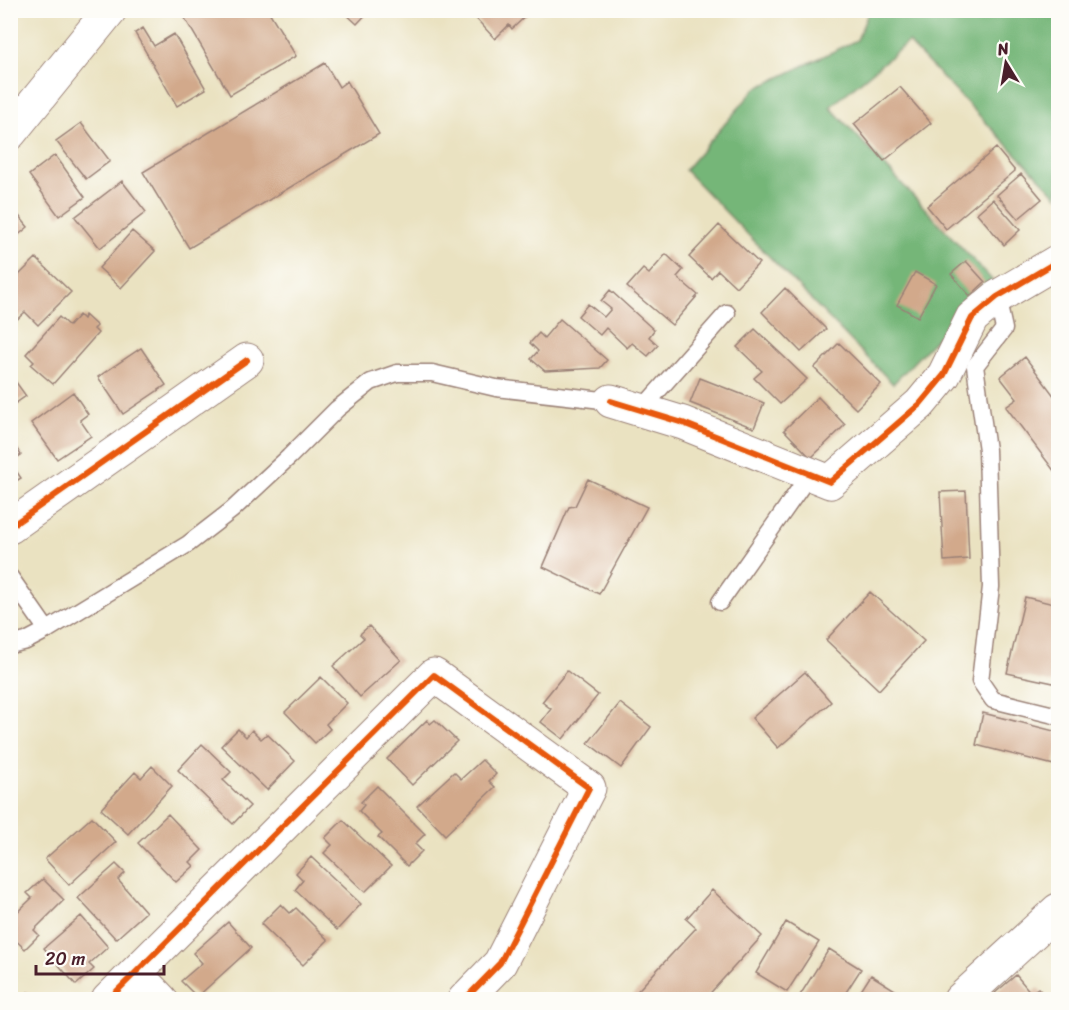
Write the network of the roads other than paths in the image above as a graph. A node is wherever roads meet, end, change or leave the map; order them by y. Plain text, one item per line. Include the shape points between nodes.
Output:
1 (110, 10) edge
2 (10, 133) edge
3 (1059, 261) edge
4 (997, 297) junction
5 (727, 314) dead end
6 (247, 360) dead end
7 (626, 405) junction
8 (810, 474) junction
9 (10, 527) edge
10 (10, 577) edge
11 (720, 602) dead end
12 (47, 630) junction
13 (10, 645) edge
14 (1059, 716) edge
15 (1059, 910) edge
16 (135, 973) junction
17 (108, 999) edge
18 (161, 999) edge
19 (464, 999) edge
20 (960, 999) edge

1 - 2 street
3 - 4 street
4 - 8 street via 972,318 944,375 920,404 830,482
4 - 14 lane via 1004,329 975,366 987,450 991,587 980,681 993,700
5 - 7 lane
6 - 9 street
7 - 8 street via 683,423
7 - 12 lane via 496,388 432,373 396,373 371,382 337,409 232,510 188,544
8 - 11 lane
10 - 12 lane
12 - 13 lane
15 - 20 street
16 - 17 street
16 - 18 street
16 - 19 street via 434,675 589,788 500,963

